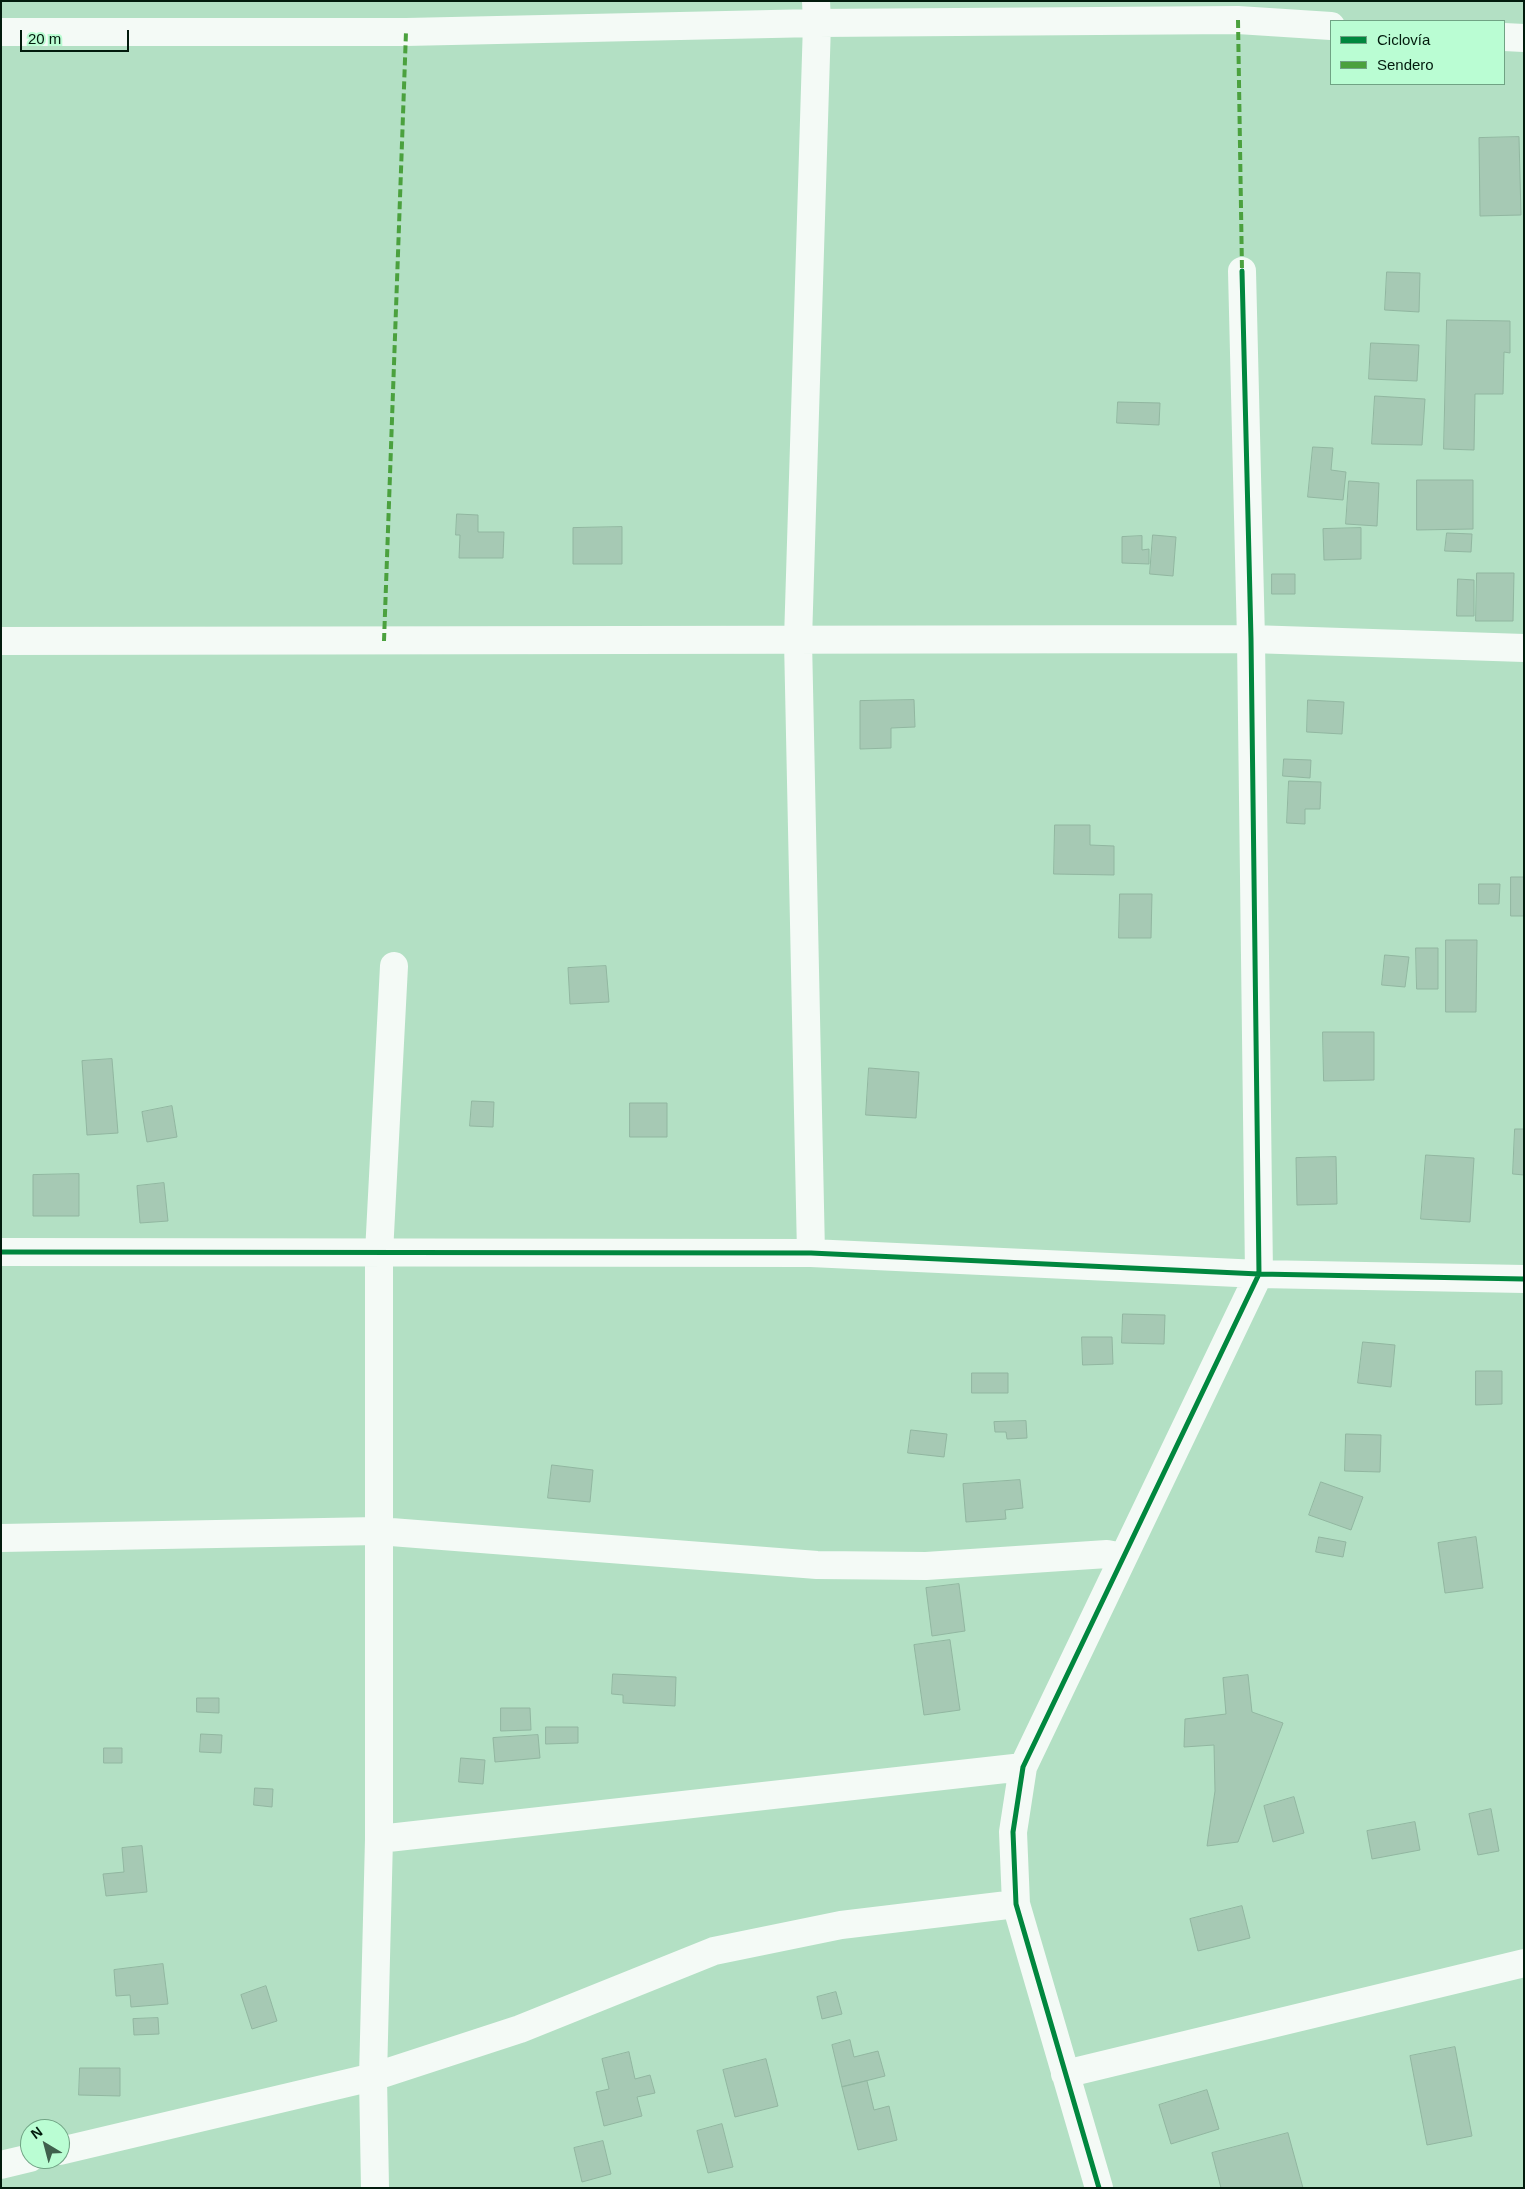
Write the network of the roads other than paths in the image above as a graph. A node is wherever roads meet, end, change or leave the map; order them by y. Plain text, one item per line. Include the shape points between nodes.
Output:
1 (1237, 11) edge
2 (817, 12) edge
3 (1330, 26) edge
4 (1, 32) edge
5 (1505, 36) edge
6 (1524, 38) edge
7 (1242, 271) dead end
8 (1251, 639) junction
9 (798, 640) junction
10 (1, 641) edge
11 (1524, 648) edge
12 (394, 966) dead end
13 (1, 1252) edge
14 (379, 1253) junction
15 (811, 1253) junction
16 (1259, 1274) junction
17 (1524, 1279) edge
18 (378, 1531) junction
19 (1, 1538) edge
20 (1123, 1557) junction
21 (1023, 1767) junction
22 (379, 1838) junction
23 (1016, 1904) junction
24 (1524, 1963) edge
25 (1065, 2074) junction
26 (373, 2077) junction
27 (70, 2149) edge
28 (20, 2160) edge
29 (1, 2165) edge
30 (375, 2188) edge
31 (1099, 2188) edge

1 - 2 street
1 - 3 street
2 - 4 street via 406,32
2 - 9 street
5 - 6 street
7 - 8 street
8 - 9 street
8 - 11 street
8 - 16 street
9 - 10 street
9 - 15 street
12 - 14 street
13 - 14 street
14 - 15 street
14 - 18 street
15 - 16 street
16 - 17 street
16 - 20 street
18 - 19 street
18 - 20 street via 816,1565 926,1566 1107,1554
18 - 22 street
20 - 21 street
21 - 22 street
21 - 23 street via 1014,1832
22 - 26 street
23 - 25 street
23 - 26 street via 841,1924 714,1951 520,2029
24 - 25 street
25 - 31 street
26 - 27 street
26 - 30 street
28 - 29 street

